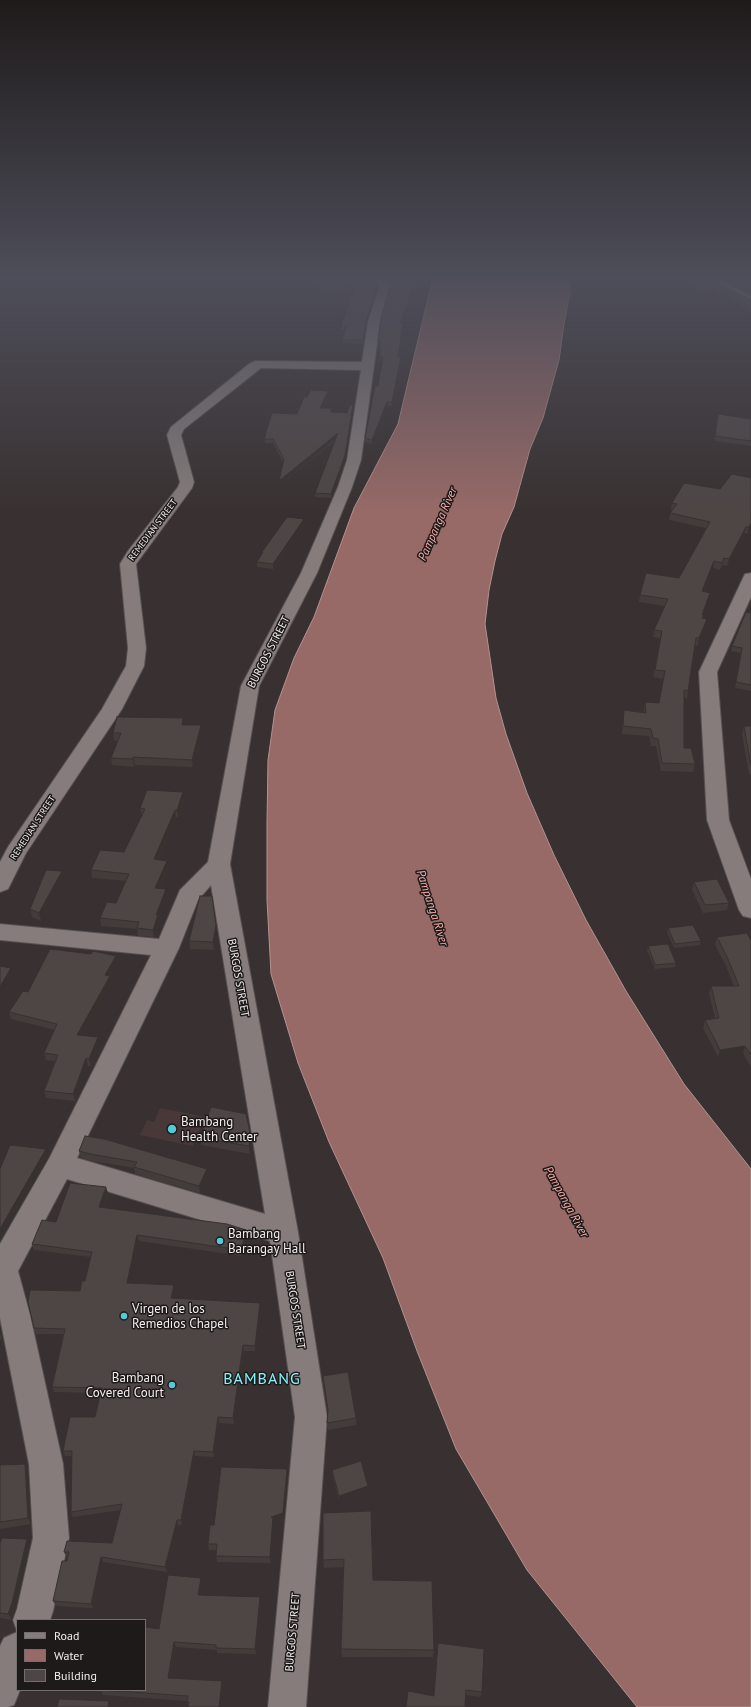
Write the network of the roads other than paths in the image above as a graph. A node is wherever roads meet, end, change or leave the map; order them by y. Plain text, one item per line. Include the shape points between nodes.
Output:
1 (369, 357) edge
2 (368, 366) junction
3 (749, 588) edge
4 (219, 864) junction
5 (0, 884) edge
6 (751, 910) edge
7 (0, 932) edge
8 (167, 948) junction
9 (60, 1165) junction
10 (283, 1232) junction
11 (30, 1619) edge
12 (16, 1654) edge
13 (0, 1691) edge
14 (287, 1707) edge

1 - 2 street, BURGOS STREET
2 - 4 street, BURGOS STREET via 354,460 345,487 309,573 250,686
2 - 5 street, REMEDIAN STREET via 259,364 178,427 174,435 187,482 185,488 128,564 138,648 135,666 112,709 16,852
3 - 6 street via 708,672 718,820
4 - 8 street via 188,896
4 - 10 street, BURGOS STREET
7 - 8 street
8 - 9 street
9 - 10 street
9 - 11 street via 3,1271 15,1315 46,1464 51,1538
10 - 14 street, BURGOS STREET via 311,1418
12 - 13 street

